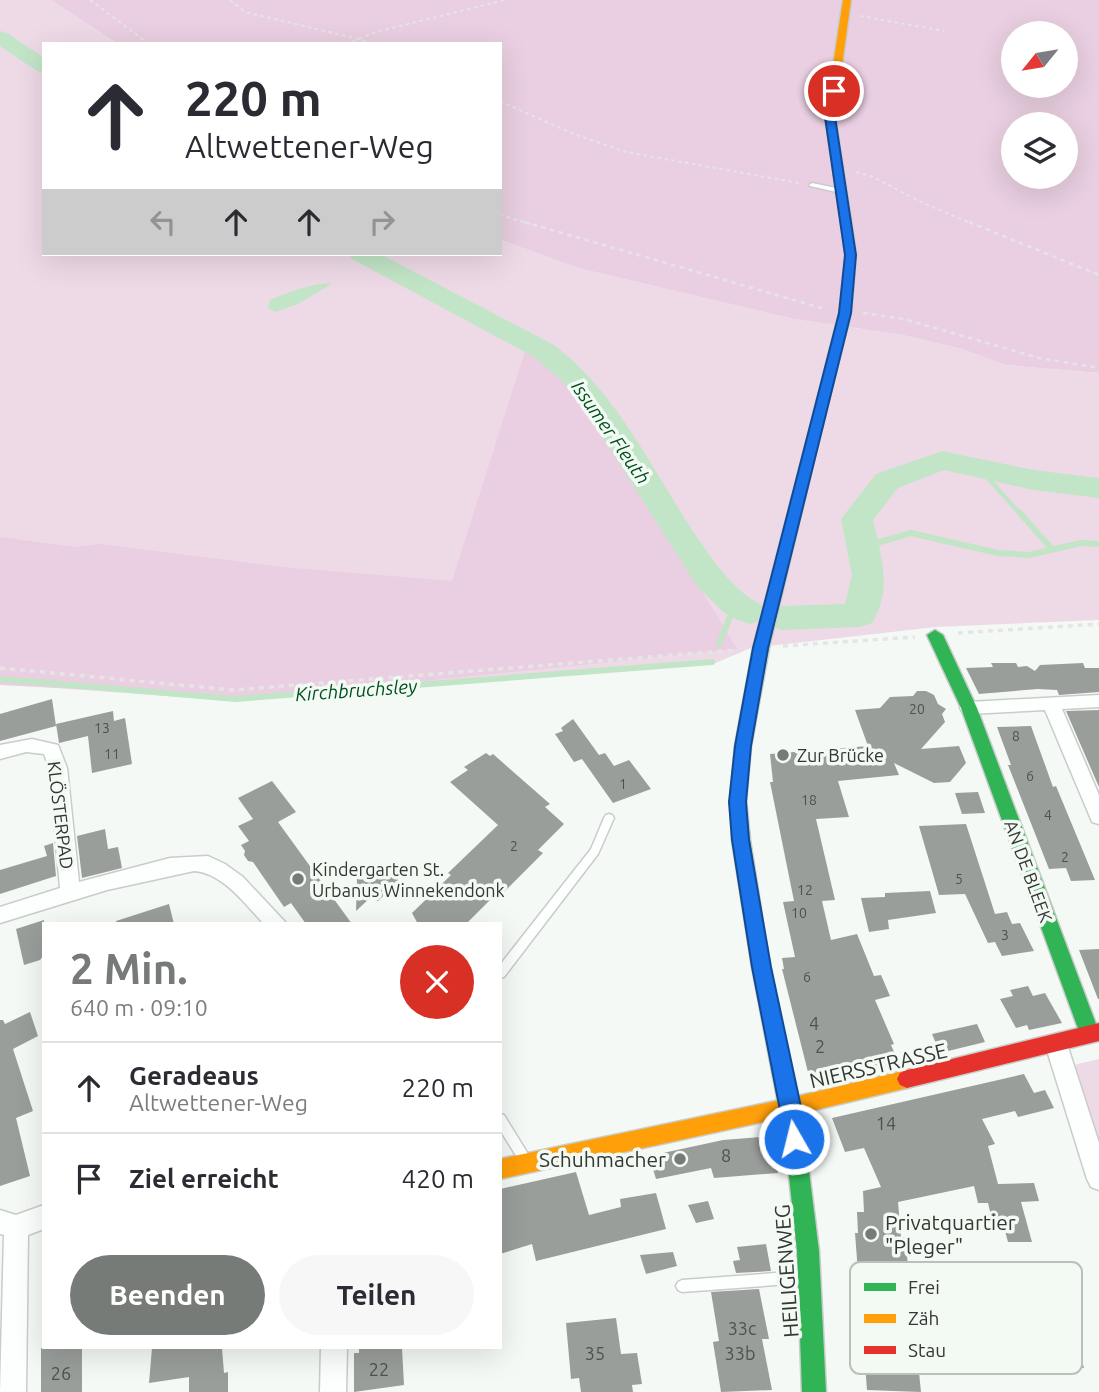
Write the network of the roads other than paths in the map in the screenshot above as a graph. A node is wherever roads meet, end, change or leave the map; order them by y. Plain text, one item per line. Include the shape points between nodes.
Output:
1 (846, 6) edge
2 (812, 185) road end
3 (841, 191) junction
4 (935, 635) dead end
5 (1099, 701) edge
6 (1051, 704) junction
7 (969, 708) junction
8 (0, 752) edge
9 (1099, 817) edge
10 (609, 818) dead end
11 (70, 892) junction
12 (0, 915) edge
13 (275, 922) edge
14 (502, 971) edge
15 (1095, 1033) edge
16 (1056, 1044) junction
17 (790, 1107) junction
18 (502, 1122) edge
19 (527, 1162) junction
20 (502, 1168) edge
21 (1099, 1180) edge
22 (42, 1217) edge
23 (8, 1225) edge
24 (809, 1277) junction
25 (682, 1286) dead end
26 (334, 1349) edge
27 (13, 1392) edge
28 (333, 1392) edge
29 (814, 1392) edge

1 - 3 street, HEILIGENWEG via 830,117
2 - 3 lane
3 - 17 street, HEILIGENWEG via 850,255 761,648 738,802 761,967
4 - 7 street, AN DE BLEEK
5 - 6 street
6 - 7 street
6 - 9 street
7 - 15 street, AN DE BLEEK
8 - 11 street, KLÖSTERPAD via 41,744 52,750 58,768
10 - 14 lane via 595,851
11 - 12 street, KLÖSTERPAD
11 - 13 street, KLÖSTERPAD via 166,867 205,862 228,876
15 - 16 street, NIERSSTRASSE
16 - 17 street, NIERSSTRASSE
16 - 21 street
17 - 19 street, NIERSSTRASSE
17 - 24 street, HEILIGENWEG
18 - 19 lane
19 - 20 street, NIERSSTRASSE
22 - 23 street
23 - 27 street
24 - 25 lane
24 - 29 street, HEILIGENWEG
26 - 28 street

